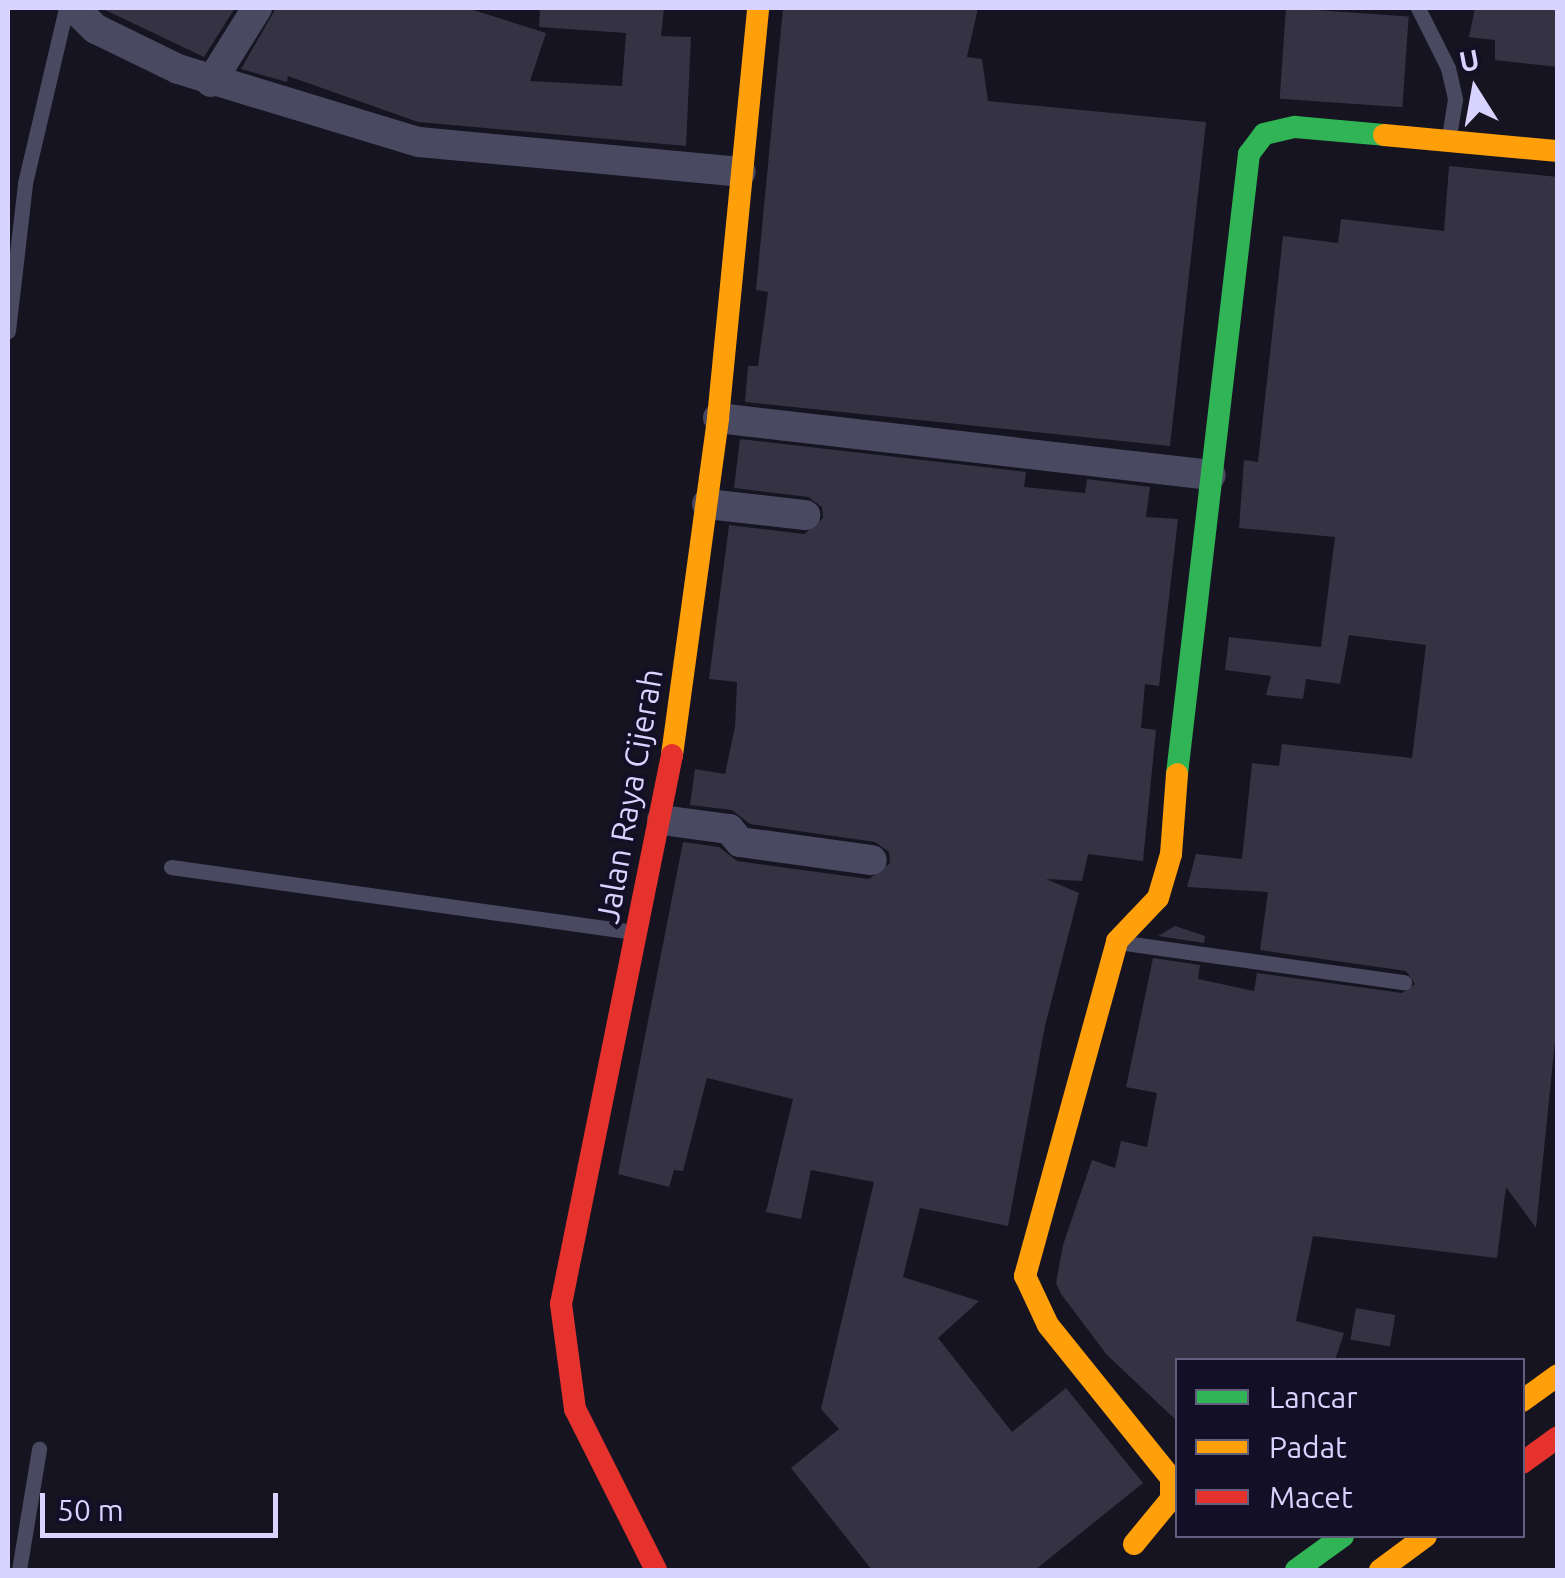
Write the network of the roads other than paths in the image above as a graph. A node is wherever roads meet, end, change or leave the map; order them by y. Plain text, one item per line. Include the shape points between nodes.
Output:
1 (66, 8) edge
2 (74, 8) edge
3 (257, 8) edge
4 (758, 8) edge
5 (1418, 8) edge
6 (210, 82) junction
7 (1448, 141) junction
8 (1558, 151) edge
9 (741, 172) junction
10 (8, 331) edge
11 (718, 418) junction
12 (1211, 475) junction
13 (707, 504) junction
14 (805, 515) dead end
15 (662, 820) junction
16 (872, 860) dead end
17 (171, 866) dead end
18 (639, 932) junction
19 (1116, 941) junction
20 (1404, 982) dead end
21 (1558, 1374) edge
22 (1525, 1399) edge
23 (1558, 1436) edge
24 (39, 1449) dead end
25 (1525, 1461) edge
26 (1340, 1538) edge
27 (1423, 1538) edge
28 (1134, 1544) dead end
29 (19, 1570) edge
30 (656, 1570) edge
31 (1296, 1570) edge
32 (1380, 1570) edge

1 - 10 lane via 25,183
2 - 6 street via 116,41
3 - 6 street
4 - 9 main road, Jalan Raya Cijerah
5 - 7 lane via 1448,68 1455,100
6 - 9 street via 419,142
7 - 8 main road
7 - 12 main road via 1295,127 1264,134 1249,154
9 - 11 main road, Jalan Raya Cijerah
11 - 12 street
11 - 13 main road, Jalan Raya Cijerah
12 - 19 main road via 1187,648 1168,872 1158,898
13 - 14 street
13 - 15 main road, Jalan Raya Cijerah
15 - 16 street via 729,829 740,842
15 - 18 main road, Jalan Raya Cijerah
17 - 18 lane
18 - 30 main road, Jalan Raya Cijerah via 561,1304 575,1409
19 - 20 lane
19 - 28 main road via 1025,1276 1048,1324 1171,1478 1170,1499
21 - 22 main road
23 - 25 main road
24 - 29 lane
26 - 31 main road
27 - 32 main road

